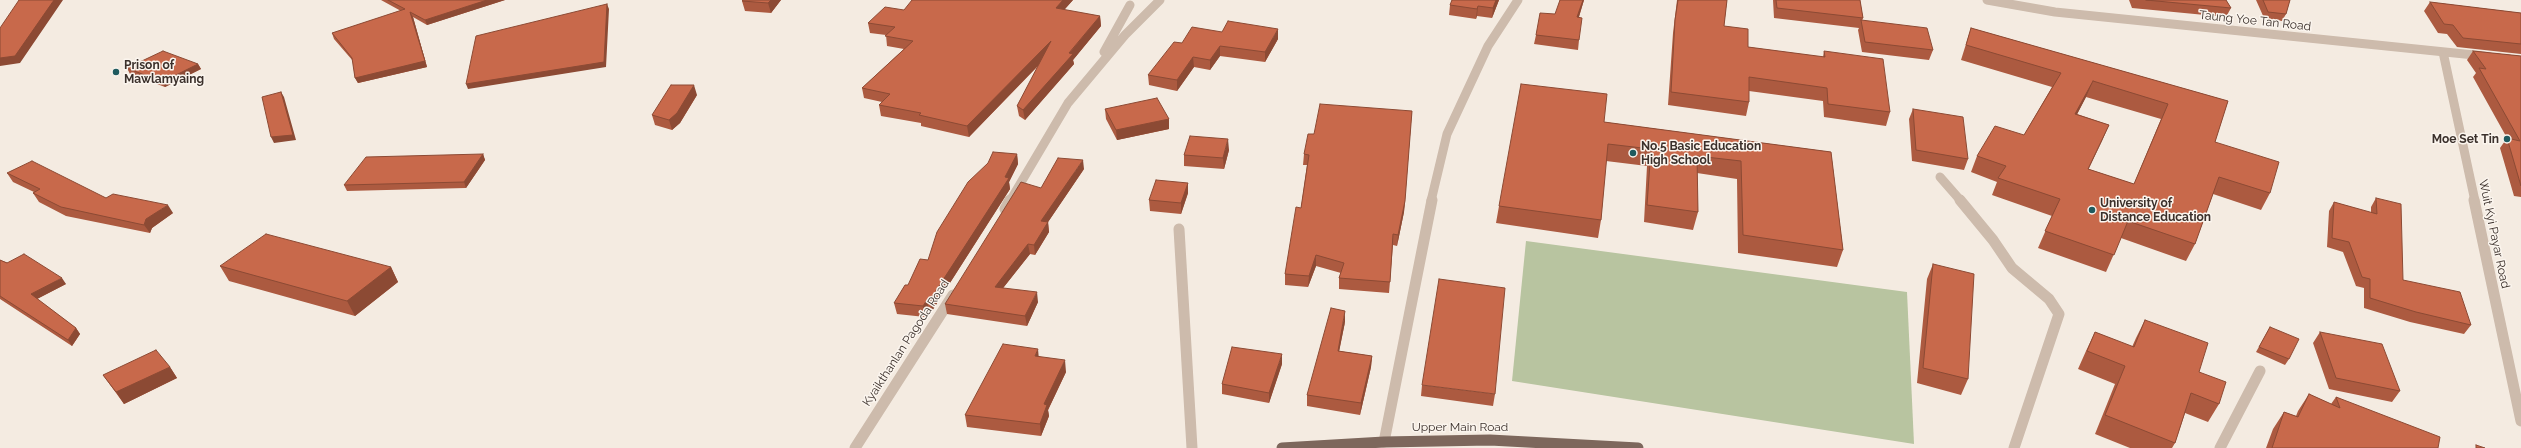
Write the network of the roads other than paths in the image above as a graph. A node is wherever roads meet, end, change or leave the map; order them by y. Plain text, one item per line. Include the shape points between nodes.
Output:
1 (1160, 0) edge
2 (1518, 0) edge
3 (1987, 0) edge
4 (1130, 5) dead end
5 (2442, 52) junction
6 (2490, 57) edge
7 (1094, 70) junction
8 (1940, 177) dead end
9 (1001, 216) edge
10 (1180, 229) dead end
11 (957, 289) edge
12 (2260, 371) dead end
13 (2521, 421) edge
14 (1384, 442) junction
15 (1489, 444) edge
16 (855, 448) edge
17 (1192, 448) edge
18 (1282, 448) edge
19 (1638, 448) edge
20 (2014, 448) edge
21 (2220, 448) edge

1 - 7 street
2 - 14 street via 1488,46 1447,134 1427,220
3 - 5 street, Taung Yoe Tan Road via 2055,12
4 - 7 street
5 - 6 street, Taung Yoe Tan Road
5 - 13 street, Wuit Kyi Payar Road
7 - 9 street via 1068,103
8 - 20 street via 1993,240 2012,268 2049,299 2059,314
10 - 17 street
11 - 16 street, Kyaikthanlan Pagoda Road
12 - 21 street
14 - 15 main road, Upper Main Road
14 - 18 main road, Upper Main Road
15 - 19 main road, Upper Main Road

